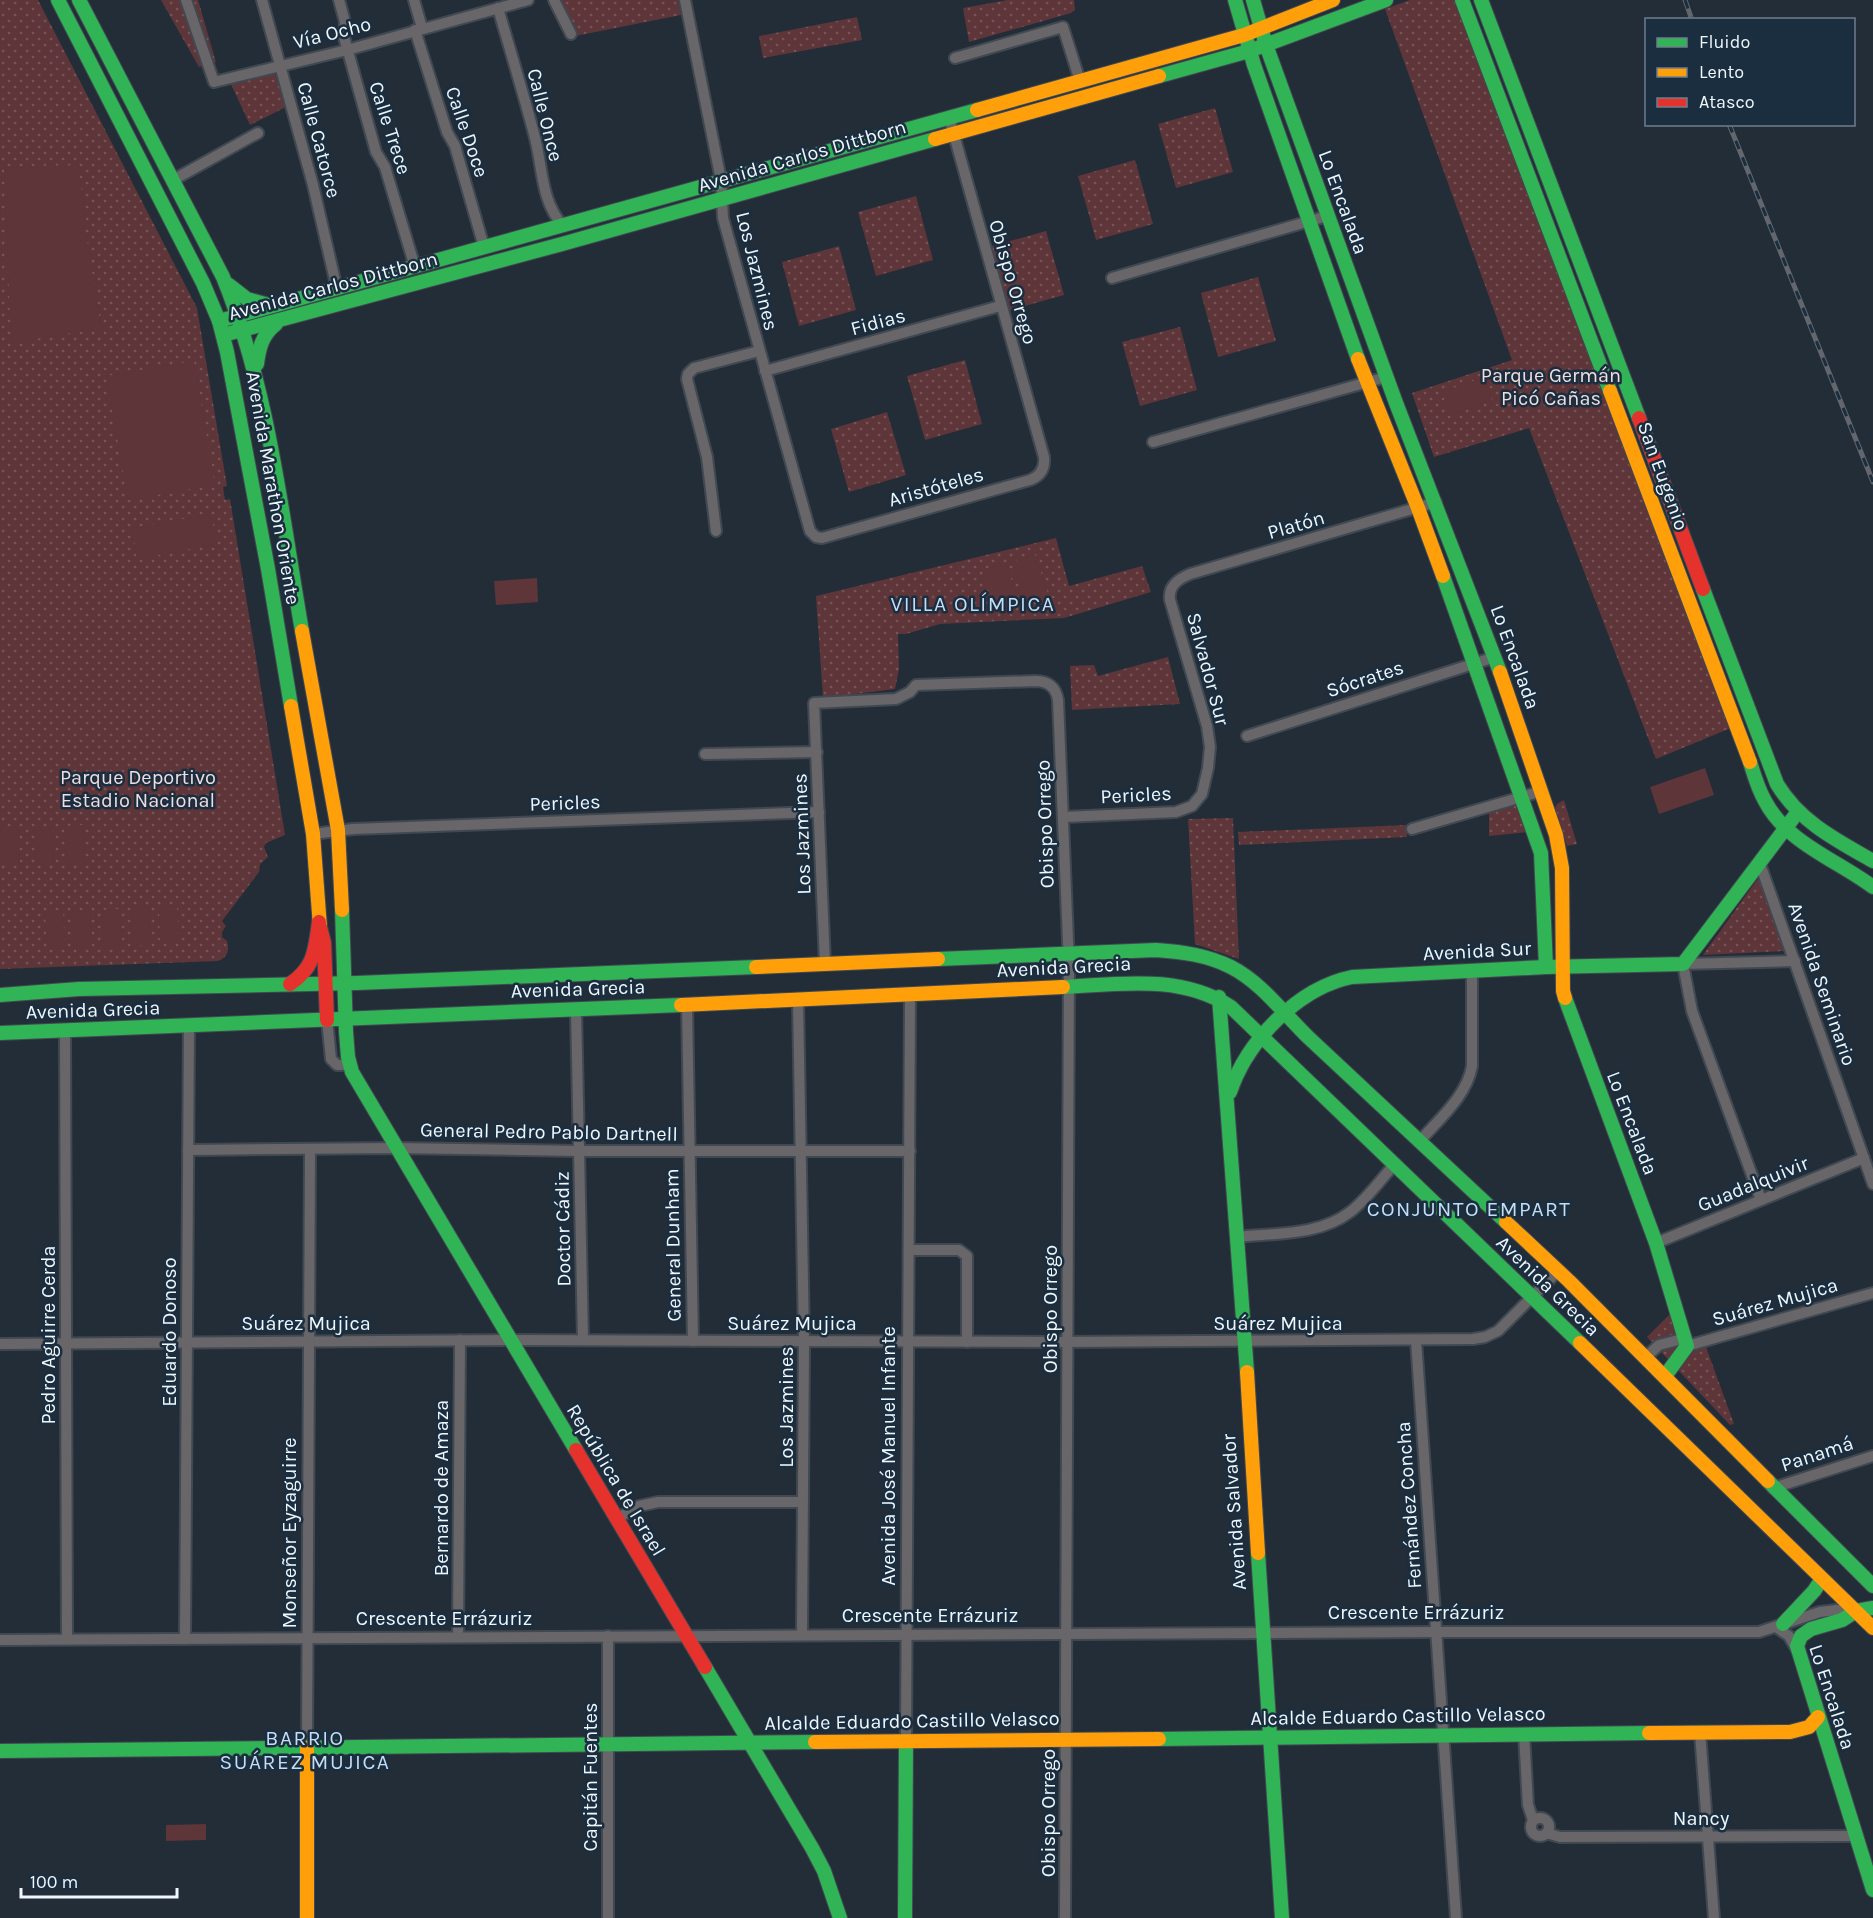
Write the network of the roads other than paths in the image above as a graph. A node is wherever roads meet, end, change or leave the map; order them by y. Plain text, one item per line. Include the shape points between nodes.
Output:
1 (58, 0) edge
2 (80, 0) edge
3 (186, 0) edge
4 (262, 0) edge
5 (339, 0) edge
6 (414, 0) edge
7 (477, 0) edge
8 (528, 0) edge
9 (554, 0) edge
10 (685, 0) edge
11 (1235, 0) edge
12 (1253, 0) edge
13 (1333, 0) edge
14 (1386, 0) edge
15 (1462, 0) edge
16 (1481, 0) edge
17 (498, 8) junction
18 (481, 13) junction
19 (419, 29) junction
20 (1260, 29) junction
21 (571, 34) dead end
22 (1244, 35) junction
23 (1266, 45) junction
24 (347, 50) junction
25 (1249, 51) junction
26 (955, 58) dead end
27 (280, 65) junction
28 (1080, 81) junction
29 (1281, 86) junction
30 (1263, 92) junction
31 (129, 95) junction
32 (111, 105) junction
33 (949, 117) junction
34 (258, 133) dead end
35 (953, 134) junction
36 (173, 180) junction
37 (721, 180) junction
38 (722, 199) junction
39 (1327, 216) junction
40 (1309, 222) junction
41 (563, 226) junction
42 (484, 247) junction
43 (415, 267) junction
44 (223, 278) junction
45 (1112, 278) dead end
46 (337, 289) junction
47 (280, 305) junction
48 (1000, 306) junction
49 (240, 316) junction
50 (283, 320) junction
51 (219, 321) junction
52 (245, 330) junction
53 (223, 335) junction
54 (759, 351) junction
55 (765, 371) junction
56 (256, 373) junction
57 (1386, 377) junction
58 (1367, 383) junction
59 (1627, 385) junction
60 (1610, 392) junction
61 (1639, 414) junction
62 (1621, 421) junction
63 (1153, 442) dead end
64 (270, 446) junction
65 (247, 451) junction
66 (1044, 457) joint
67 (1436, 502) junction
68 (1418, 508) junction
69 (716, 531) dead end
70 (822, 538) joint
71 (1170, 590) joint
72 (1495, 657) junction
73 (1473, 664) junction
74 (814, 703) joint
75 (1247, 736) dead end
76 (817, 752) junction
77 (705, 754) dead end
78 (1747, 757) junction
79 (1768, 758) junction
80 (1542, 791) junction
81 (1202, 794) joint
82 (1522, 797) junction
83 (819, 812) junction
84 (1797, 813) junction
85 (1064, 817) junction
86 (1412, 829) dead end
87 (338, 830) junction
88 (1786, 830) junction
89 (313, 834) junction
90 (1873, 861) edge
91 (1760, 864) junction
92 (341, 866) junction
93 (317, 868) junction
94 (1873, 887) edge
95 (319, 922) junction
96 (1068, 954) junction
97 (1795, 961) junction
98 (825, 964) junction
99 (1683, 964) junction
100 (1563, 966) junction
101 (1546, 967) junction
102 (1472, 972) junction
103 (326, 983) junction
104 (345, 983) junction
105 (290, 984) junction
106 (1069, 987) junction
107 (0, 995) edge
108 (910, 995) junction
109 (1219, 998) junction
110 (798, 1000) junction
111 (687, 1004) junction
112 (576, 1009) junction
113 (1285, 1015) junction
114 (346, 1018) junction
115 (327, 1020) junction
116 (189, 1025) junction
117 (65, 1030) junction
118 (0, 1033) edge
119 (1264, 1038) junction
120 (350, 1065) junction
121 (1229, 1103) junction
122 (1419, 1142) junction
123 (396, 1148) junction
124 (310, 1149) junction
125 (188, 1150) junction
126 (579, 1151) junction
127 (690, 1151) junction
128 (801, 1151) junction
129 (910, 1151) junction
130 (1864, 1158) junction
131 (1395, 1164) junction
132 (1873, 1184) edge
133 (1761, 1200) junction
134 (1237, 1237) junction
135 (1656, 1243) junction
136 (909, 1250) junction
137 (1558, 1271) junction
138 (1873, 1293) edge
139 (1533, 1297) junction
140 (459, 1340) junction
141 (510, 1340) junction
142 (583, 1340) junction
143 (1416, 1340) junction
144 (309, 1341) junction
145 (693, 1341) junction
146 (804, 1341) junction
147 (187, 1342) junction
148 (908, 1342) junction
149 (967, 1342) junction
150 (1068, 1342) junction
151 (1244, 1342) junction
152 (1687, 1342) junction
153 (66, 1343) junction
154 (0, 1344) edge
155 (1646, 1357) junction
156 (1665, 1376) junction
157 (1873, 1456) edge
158 (1773, 1488) junction
159 (803, 1502) junction
160 (616, 1519) junction
161 (1822, 1579) junction
162 (1873, 1586) edge
163 (1873, 1608) edge
164 (1856, 1611) junction
165 (1780, 1626) junction
166 (1873, 1628) edge
167 (1261, 1632) junction
168 (1436, 1632) junction
169 (1066, 1634) junction
170 (802, 1635) junction
171 (906, 1635) junction
172 (608, 1636) junction
173 (685, 1636) junction
174 (458, 1637) junction
175 (308, 1638) junction
176 (67, 1639) junction
177 (185, 1639) junction
178 (0, 1640) edge
179 (1797, 1650) junction
180 (1818, 1717) junction
181 (1700, 1732) junction
182 (1442, 1734) junction
183 (1524, 1734) junction
184 (1268, 1737) junction
185 (1066, 1739) junction
186 (906, 1741) junction
187 (748, 1743) junction
188 (608, 1744) junction
189 (307, 1748) junction
190 (0, 1751) edge
191 (1708, 1836) junction
192 (1856, 1836) junction
193 (1873, 1890) edge
194 (307, 1918) edge
195 (608, 1918) edge
196 (840, 1918) edge
197 (905, 1918) edge
198 (1065, 1918) edge
199 (1282, 1918) edge
200 (1456, 1918) edge
201 (1714, 1918) edge

1 - 32 main road, Avenida Marathon Oriente
2 - 31 main road, Avenida Marathon Oriente
3 - 27 street, Vía Ocho via 213,82
4 - 27 street, Calle Catorce
5 - 24 street, Calle Trece
6 - 19 street, Calle Doce
7 - 18 street
8 - 17 street, Vía Ocho
9 - 21 street
10 - 37 street, Los Jazmines
11 - 22 main road, Lo Encalada
12 - 20 main road, Lo Encalada
13 - 20 main road, Avenida Carlos Dittborn
14 - 23 main road, Avenida Carlos Dittborn
15 - 60 main road, San Eugenio
16 - 59 main road, San Eugenio
17 - 18 street, Vía Ocho
17 - 41 street, Calle Once via 535,136 550,208
18 - 19 street, Vía Ocho
19 - 24 street, Vía Ocho
19 - 42 street, Calle Doce
20 - 22 main road, Avenida Carlos Dittborn
20 - 23 main road, Lo Encalada
22 - 25 main road, Lo Encalada
22 - 28 main road, Avenida Carlos Dittborn
23 - 25 main road, Avenida Carlos Dittborn
23 - 29 main road, Lo Encalada
24 - 27 street, Vía Ocho
24 - 43 street, Calle Trece
25 - 30 main road, Lo Encalada
25 - 35 main road, Avenida Carlos Dittborn
26 - 28 street via 1063,27
27 - 46 street, Calle Catorce
28 - 33 main road, Avenida Carlos Dittborn
29 - 30 main road
29 - 39 main road, Lo Encalada
30 - 40 main road, Lo Encalada
31 - 32 main road
31 - 36 main road, Avenida Marathon Oriente
32 - 51 main road, Avenida Marathon Oriente
33 - 35 street, Obispo Orrego
33 - 37 main road, Avenida Carlos Dittborn
34 - 36 street
35 - 38 main road, Avenida Carlos Dittborn
35 - 48 street, Obispo Orrego
36 - 44 main road, Avenida Marathon Oriente
37 - 38 street, Los Jazmines
37 - 41 main road, Avenida Carlos Dittborn
38 - 50 main road, Avenida Carlos Dittborn
38 - 54 street, Los Jazmines via 723,218
39 - 40 street
39 - 57 main road, Lo Encalada
40 - 45 street
40 - 58 main road, Lo Encalada
41 - 42 main road, Avenida Carlos Dittborn
42 - 43 main road, Avenida Carlos Dittborn
43 - 46 main road, Avenida Carlos Dittborn
44 - 47 main road via 248,300
44 - 49 main road, Avenida Marathon Oriente
46 - 47 main road, Avenida Carlos Dittborn
47 - 49 main road, Avenida Carlos Dittborn
48 - 55 street, Fidias
48 - 66 street, Obispo Orrego
49 - 51 main road, Avenida Carlos Dittborn
49 - 52 main road, Avenida Marathon Oriente
50 - 52 main road, Avenida Carlos Dittborn
50 - 56 main road via 268,329 261,341
51 - 53 main road, Avenida Marathon Oriente
52 - 53 main road, Avenida Carlos Dittborn
52 - 56 main road, Avenida Marathon Oriente
53 - 65 main road, Avenida Marathon Oriente
54 - 55 street, Los Jazmines
54 - 69 street via 694,368 687,379 707,457
55 - 70 street, Los Jazmines via 810,531 814,537
56 - 64 main road, Avenida Marathon Oriente
57 - 58 street
57 - 67 main road, Lo Encalada
58 - 63 street
58 - 68 main road, Lo Encalada
59 - 60 main road via 1621,393
59 - 61 main road, San Eugenio
60 - 62 main road, San Eugenio
61 - 62 main road via 1627,412
61 - 79 main road, San Eugenio
62 - 78 main road, San Eugenio
64 - 65 main road
64 - 87 main road, Avenida Marathon Oriente
65 - 89 main road, Avenida Marathon Oriente
66 - 70 street, Aristóteles via 1042,470 1033,479
67 - 68 street, Platón
67 - 72 main road, Lo Encalada
68 - 71 street, Platón via 1190,574
68 - 73 main road, Lo Encalada
71 - 81 street, Salvador Sur via 1208,732 1209,756
72 - 73 street, Sócrates
72 - 80 main road, Lo Encalada
73 - 75 street, Sócrates
73 - 82 main road, Lo Encalada
74 - 76 street, Los Jazmines
74 - 85 street, Obispo Orrego via 896,699 916,685 1043,681 1053,687 1058,700
76 - 77 street
76 - 83 street, Los Jazmines
78 - 79 main road via 1755,764
78 - 88 main road, San Eugenio via 1768,808
79 - 84 main road, San Eugenio via 1780,791
80 - 82 street
80 - 100 main road, Lo Encalada via 1562,868
81 - 85 street, Pericles via 1192,806 1176,812
82 - 86 street
82 - 101 main road, Lo Encalada via 1541,853
83 - 87 street, Pericles
83 - 98 street, Los Jazmines
84 - 88 main road
84 - 90 main road, San Eugenio
85 - 96 street, Obispo Orrego
87 - 89 street, Pericles
87 - 92 main road, Avenida Marathon Oriente
88 - 91 main road
88 - 94 main road, San Eugenio
89 - 93 main road, Avenida Marathon Oriente
91 - 97 street, Avenida Seminario
91 - 99 main road
92 - 93 main road
92 - 104 main road, Avenida Marathon Oriente
93 - 95 main road, Avenida Marathon Oriente
95 - 103 main road, Avenida Marathon Oriente
95 - 105 main road via 310,967
96 - 98 main road, Avenida Grecia
96 - 106 street, Obispo Orrego
96 - 113 main road, Avenida Grecia via 1167,950 1204,956 1240,972
97 - 99 street, Avenida Sur
97 - 130 street, Avenida Seminario
98 - 104 main road, Avenida Grecia
99 - 100 main road, Avenida Sur
99 - 133 street via 1692,1011
100 - 101 main road, Avenida Sur
100 - 135 main road, Lo Encalada via 1566,1002
101 - 102 main road, Avenida Sur
102 - 113 main road, Avenida Sur via 1352,977 1319,988
102 - 122 street via 1470,1075 1464,1090
103 - 104 main road, Avenida Grecia
103 - 105 main road, Avenida Grecia
103 - 115 main road, Avenida Marathon Oriente
104 - 114 main road, Avenida Marathon Oriente
105 - 107 main road, Avenida Grecia via 79,989
106 - 108 main road, Avenida Grecia
106 - 109 main road, Avenida Grecia via 1165,983 1198,989
106 - 150 street, Obispo Orrego
108 - 110 main road, Avenida Grecia
108 - 129 street, Avenida José Manuel Infante
109 - 119 main road, Avenida Grecia
109 - 121 main road, Avenida Salvador
110 - 111 main road, Avenida Grecia
110 - 128 street, Los Jazmines
111 - 112 main road, Avenida Grecia
111 - 127 street, General Dunham
112 - 114 main road, Avenida Grecia
112 - 126 street, Doctor Cádiz
113 - 119 main road, Avenida Salvador
113 - 122 main road, Avenida Grecia
114 - 115 main road, Avenida Grecia
114 - 120 main road, República de Israel
115 - 116 main road, Avenida Grecia
115 - 120 street, República de Israel via 331,1059 338,1065
116 - 117 main road, Avenida Grecia
116 - 125 street, Eduardo Donoso
117 - 118 main road, Avenida Grecia
117 - 153 street, Pedro Aguirre Cerda
119 - 121 main road, Avenida Salvador via 1235,1075
119 - 131 main road, Avenida Grecia
120 - 123 main road, República de Israel
121 - 134 main road, Avenida Salvador
122 - 137 main road, Avenida Grecia
123 - 124 street, General Pedro Pablo Dartnell
123 - 126 street, General Pedro Pablo Dartnell
123 - 141 main road, República de Israel
124 - 125 street, General Pedro Pablo Dartnell
124 - 144 street, Monseñor Eyzaguirre
125 - 147 street, Eduardo Donoso
126 - 127 street, General Pedro Pablo Dartnell
126 - 142 street, Doctor Cádiz
127 - 128 street, General Pedro Pablo Dartnell
127 - 145 street, General Dunham
128 - 129 street, General Pedro Pablo Dartnell
128 - 146 street, Los Jazmines
129 - 136 street, Avenida José Manuel Infante
130 - 132 street, Avenida Seminario
130 - 133 street, Guadalquivir
131 - 134 street via 1358,1205 1329,1224
131 - 139 main road, Avenida Grecia
133 - 135 street, Guadalquivir
134 - 151 main road, Avenida Salvador
135 - 152 main road, Lo Encalada
136 - 148 street, Avenida José Manuel Infante
136 - 149 street via 959,1250 966,1256
137 - 139 street, Suárez Mujica
137 - 155 main road, Avenida Grecia
138 - 152 street, Suárez Mujica
139 - 143 street, Suárez Mujica via 1498,1331 1485,1337
139 - 161 main road, Avenida Grecia
140 - 141 street, Suárez Mujica
140 - 144 street, Suárez Mujica
140 - 174 street, Bernardo de Amaza
141 - 142 street, Suárez Mujica
141 - 160 main road, República de Israel
142 - 145 street, Suárez Mujica
143 - 151 street, Suárez Mujica
143 - 168 street, Fernández Concha
144 - 147 street, Suárez Mujica
144 - 175 street, Monseñor Eyzaguirre
145 - 146 street, Suárez Mujica
146 - 148 street, Suárez Mujica
146 - 159 street, Los Jazmines
147 - 153 street, Suárez Mujica
147 - 177 street, Eduardo Donoso
148 - 149 street, Suárez Mujica
148 - 171 street, Avenida José Manuel Infante
149 - 150 street, Suárez Mujica
150 - 151 street, Suárez Mujica
150 - 169 street, Obispo Orrego
151 - 167 main road, Avenida Salvador
152 - 155 street via 1659,1345
152 - 156 main road via 1685,1351
153 - 154 street, Suárez Mujica
153 - 176 street, Pedro Aguirre Cerda
155 - 156 main road, Avenida Grecia
156 - 158 main road, Avenida Grecia
157 - 158 street, Panamá
158 - 162 main road, Avenida Grecia
159 - 160 street via 658,1502 639,1506
159 - 170 street, Los Jazmines
160 - 173 main road, República de Israel
161 - 164 main road, Avenida Grecia
161 - 165 main road
163 - 164 main road, Crescente Errázuriz
164 - 165 street, Crescente Errázuriz via 1820,1612
164 - 166 main road, Avenida Grecia
164 - 179 main road, Crescente Errázuriz via 1806,1632 1799,1639
165 - 168 street, Crescente Errázuriz via 1759,1632
165 - 179 street, Lo Encalada
167 - 168 street, Crescente Errázuriz
167 - 169 street, Crescente Errázuriz
167 - 184 main road, Avenida Salvador
168 - 182 street, Fernández Concha
169 - 171 street, Crescente Errázuriz
169 - 185 street, Obispo Orrego
170 - 171 street, Crescente Errázuriz
170 - 173 street, Crescente Errázuriz
171 - 186 street, Avenida José Manuel Infante
172 - 173 street, Crescente Errázuriz
172 - 174 street, Crescente Errázuriz
172 - 188 street, Capitán Fuentes
173 - 187 main road, República de Israel
174 - 175 street, Crescente Errázuriz
175 - 177 street, Crescente Errázuriz
175 - 189 street, Monseñor Eyzaguirre
176 - 177 street, Crescente Errázuriz
176 - 178 street, Crescente Errázuriz
179 - 180 main road, Lo Encalada
180 - 181 main road, Alcalde Eduardo Castillo Velasco via 1809,1727 1797,1731
180 - 192 main road, Lo Encalada
181 - 183 main road, Alcalde Eduardo Castillo Velasco
181 - 191 street
182 - 183 main road, Alcalde Eduardo Castillo Velasco
182 - 184 main road, Alcalde Eduardo Castillo Velasco
182 - 200 street, Fernández Concha
183 - 191 street, Nancy via 1528,1806 1533,1820 1545,1819 1549,1827 1546,1833 1560,1837
184 - 185 main road, Alcalde Eduardo Castillo Velasco
184 - 199 main road, Avenida Salvador
185 - 186 main road, Alcalde Eduardo Castillo Velasco
185 - 198 street, Obispo Orrego
186 - 187 main road, Alcalde Eduardo Castillo Velasco
186 - 197 main road, Avenida José Manuel Infante
187 - 188 main road, Alcalde Eduardo Castillo Velasco
187 - 196 main road, República de Israel via 819,1859
188 - 189 main road, Alcalde Eduardo Castillo Velasco
188 - 195 street, Capitán Fuentes
189 - 190 main road, Alcalde Eduardo Castillo Velasco
189 - 194 main road, Monseñor Eyzaguirre
191 - 192 street, Nancy
191 - 201 street
192 - 193 main road, Lo Encalada

